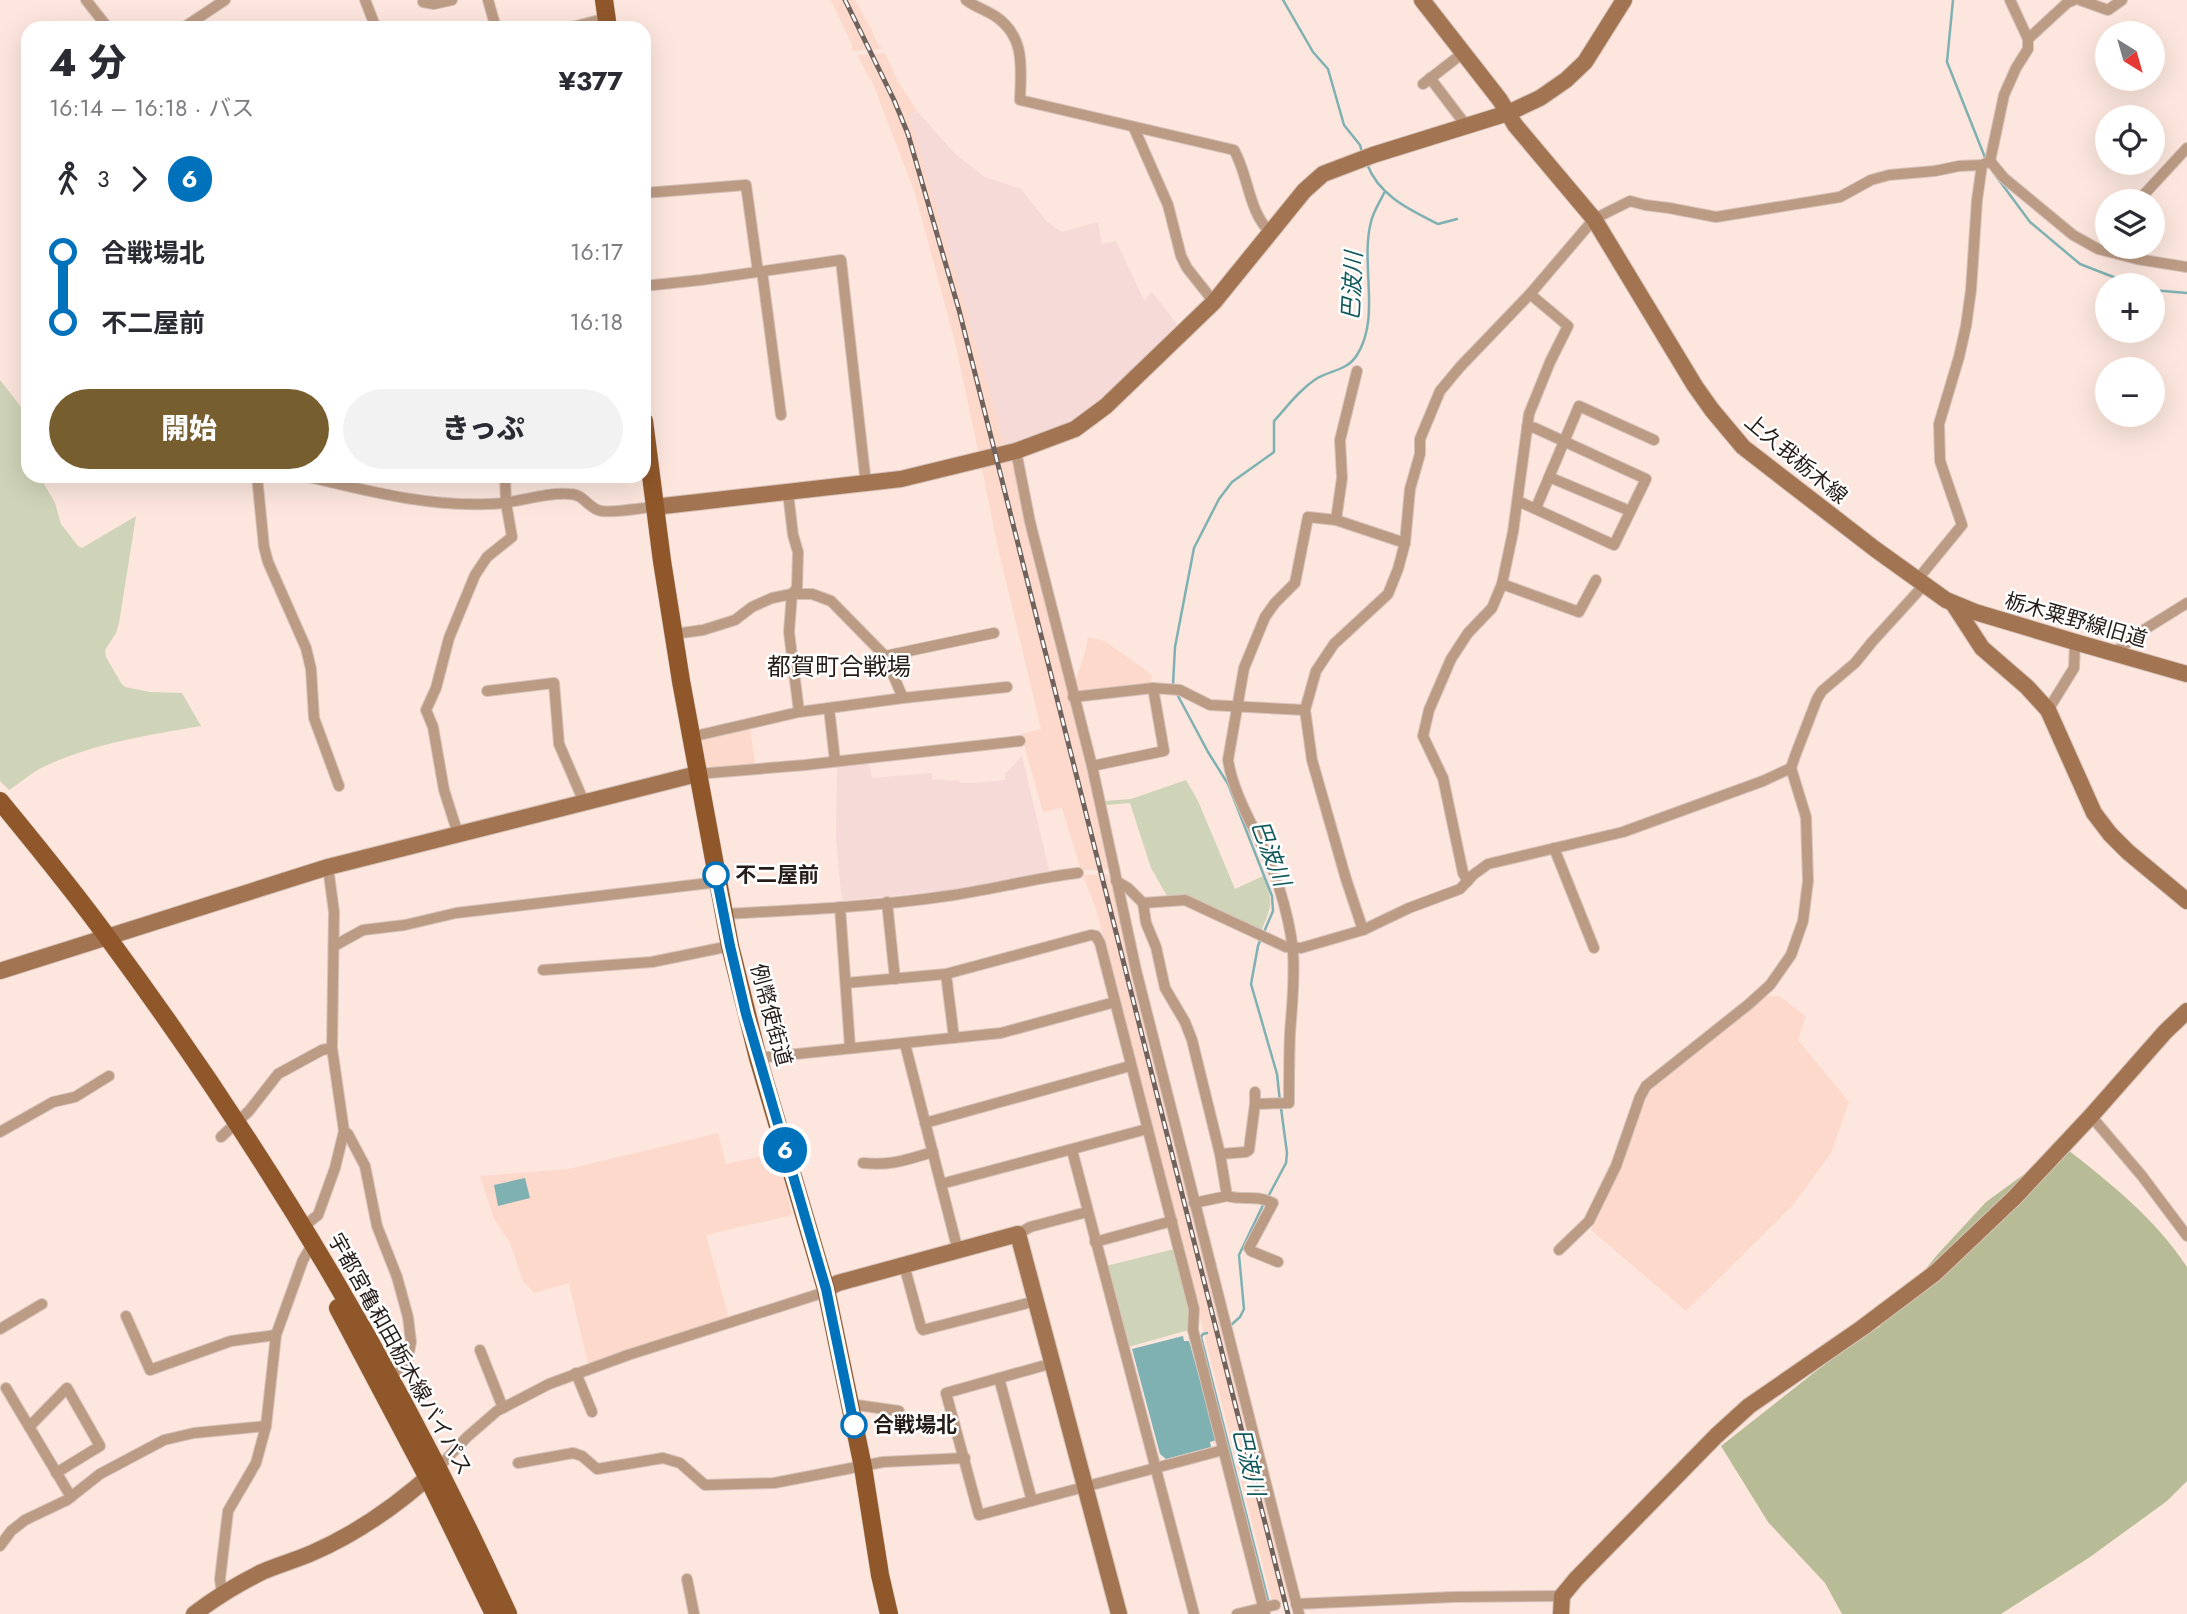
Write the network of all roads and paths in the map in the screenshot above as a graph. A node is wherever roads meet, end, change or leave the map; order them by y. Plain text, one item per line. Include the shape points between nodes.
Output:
1 (86, 0) edge
2 (225, 0) edge
3 (365, 0) edge
4 (452, 0) edge
5 (488, 0) edge
6 (604, 0) edge
7 (966, 0) edge
8 (1422, 0) edge
9 (1625, 0) edge
10 (2011, 0) edge
11 (2074, 0) edge
12 (2080, 0) edge
13 (2122, 0) edge
14 (424, 2) dead end
15 (102, 21) edge
16 (194, 21) edge
17 (373, 21) edge
18 (494, 21) edge
19 (607, 21) edge
20 (2028, 39) junction
21 (1463, 53) junction
22 (1508, 113) junction
23 (1464, 126) junction
24 (1134, 128) junction
25 (2187, 148) edge
26 (1986, 163) junction
27 (2149, 189) edge
28 (651, 192) edge
29 (1594, 219) junction
30 (1271, 233) junction
31 (2095, 247) edge
32 (2137, 259) edge
33 (2187, 267) edge
34 (760, 271) junction
35 (651, 285) edge
36 (1530, 294) junction
37 (1214, 302) junction
38 (1357, 371) dead end
39 (780, 415) dead end
40 (1527, 427) junction
41 (1654, 440) dead end
42 (1564, 442) junction
43 (1016, 451) junction
44 (1549, 477) junction
45 (651, 481) edge
46 (258, 483) edge
47 (335, 483) edge
48 (505, 483) edge
49 (866, 484) junction
50 (788, 493) junction
51 (1518, 501) junction
52 (506, 503) junction
53 (654, 507) junction
54 (1535, 509) junction
55 (1630, 511) junction
56 (1336, 520) junction
57 (1405, 543) junction
58 (1596, 580) dead end
59 (1921, 583) junction
60 (1502, 584) junction
61 (793, 594) junction
62 (2187, 603) edge
63 (1954, 605) junction
64 (994, 633) dead end
65 (674, 634) junction
66 (2075, 642) junction
67 (2114, 653) junction
68 (885, 656) junction
69 (2187, 674) edge
70 (1007, 687) dead end
71 (1153, 688) junction
72 (487, 691) dead end
73 (1073, 697) junction
74 (902, 698) junction
75 (1236, 706) junction
76 (829, 708) junction
77 (1305, 710) junction
78 (2048, 710) junction
79 (799, 712) junction
80 (691, 737) junction
81 (1020, 741) dead end
82 (835, 761) junction
83 (1092, 766) junction
84 (1791, 768) junction
85 (697, 774) junction
86 (339, 786) dead end
87 (0, 801) edge
88 (584, 802) junction
89 (458, 834) junction
90 (1554, 848) junction
91 (328, 867) junction
92 (1078, 873) dead end
93 (1116, 881) junction
94 (1468, 881) junction
95 (718, 883) junction
96 (2187, 901) edge
97 (887, 902) junction
98 (1143, 903) junction
99 (841, 907) junction
100 (723, 914) junction
101 (1363, 930) junction
102 (107, 936) junction
103 (334, 946) junction
104 (730, 946) junction
105 (1594, 948) dead end
106 (1293, 949) junction
107 (543, 970) dead end
108 (0, 971) edge
109 (946, 974) junction
110 (895, 979) junction
111 (846, 983) junction
112 (1115, 1002) junction
113 (2187, 1011) edge
114 (954, 1038) junction
115 (905, 1044) junction
116 (850, 1047) junction
117 (332, 1048) junction
118 (758, 1058) junction
119 (1130, 1066) junction
120 (109, 1076) dead end
121 (2091, 1116) junction
122 (238, 1123) junction
123 (925, 1123) junction
124 (1147, 1129) junction
125 (344, 1131) junction
126 (0, 1132) edge
127 (221, 1136) dead end
128 (1072, 1150) junction
129 (933, 1152) junction
130 (1220, 1154) junction
131 (863, 1163) dead end
132 (941, 1184) junction
133 (1227, 1196) junction
134 (1194, 1203) junction
135 (1087, 1212) junction
136 (1172, 1221) junction
137 (303, 1227) junction
138 (1018, 1234) junction
139 (2187, 1236) edge
140 (1095, 1242) junction
141 (310, 1248) junction
142 (1559, 1250) dead end
143 (958, 1251) junction
144 (1278, 1262) dead end
145 (904, 1265) junction
146 (826, 1289) junction
147 (1036, 1301) junction
148 (42, 1304) dead end
149 (126, 1316) dead end
150 (0, 1329) edge
151 (276, 1335) junction
152 (480, 1350) dead end
153 (1052, 1363) junction
154 (576, 1373) junction
155 (390, 1377) junction
156 (999, 1378) junction
157 (6, 1388) dead end
158 (850, 1404) junction
159 (503, 1408) junction
160 (899, 1411) dead end
161 (592, 1412) dead end
162 (266, 1426) junction
163 (29, 1427) junction
164 (1223, 1450) junction
165 (965, 1458) junction
166 (518, 1463) dead end
167 (863, 1467) junction
168 (1156, 1468) junction
169 (56, 1473) junction
170 (433, 1473) junction
171 (1085, 1486) junction
172 (71, 1497) junction
173 (1032, 1500) junction
174 (0, 1546) edge
175 (687, 1579) dead end
176 (222, 1594) junction
177 (1562, 1596) junction
178 (1268, 1609) edge
179 (1298, 1609) edge
180 (194, 1614) edge
181 (494, 1614) edge
182 (508, 1614) edge
183 (694, 1614) edge
184 (889, 1614) edge
185 (1119, 1614) edge
186 (1195, 1614) edge
187 (1237, 1614) edge
188 (1561, 1614) edge

1 - 15 street
2 - 16 street
3 - 17 street
4 - 14 street
5 - 18 street
6 - 19 main road
7 - 24 street via 996,16 1013,36 1022,56 1020,100
8 - 21 street, 上久我栃木線
9 - 22 street via 1576,72 1540,98
10 - 20 street
11 - 20 street
12 - 13 street via 2108,10
20 - 26 street via 2028,49 2004,95
21 - 22 street, 上久我栃木線
21 - 23 street via 1427,81
22 - 23 street
22 - 29 street, 上久我栃木線
23 - 30 street via 1323,174
24 - 30 street via 1234,150 1253,206
24 - 37 street via 1168,205 1181,257
25 - 27 street
26 - 29 street via 1889,175 1840,197 1716,217 1630,201
26 - 31 street via 2073,235
26 - 59 street via 1977,200 1966,326 1939,424 1940,461 1962,525
28 - 34 street via 746,185
29 - 36 street
29 - 59 street, 上久我栃木線 via 1695,386 1743,447
30 - 37 street
32 - 33 street
34 - 35 street
34 - 39 street
34 - 49 street via 841,260
36 - 40 street via 1569,326 1537,392
36 - 57 street via 1440,391 1420,439
37 - 43 street via 1095,415 1065,434
38 - 56 street via 1340,440 1342,478
40 - 42 street
40 - 51 street
41 - 42 street via 1578,406
42 - 44 street
42 - 55 street via 1646,480
43 - 49 street via 928,474
43 - 73 street
44 - 54 street
44 - 55 street
45 - 53 main road, 例幣使街道
46 - 86 street via 268,562 306,648 314,718
47 - 52 street via 430,501
48 - 52 street
49 - 50 street
50 - 53 street
50 - 61 street via 798,552
51 - 54 street
51 - 60 street
52 - 53 street via 569,494 580,495 603,511
52 - 89 street via 512,537 487,557 475,575 426,710
53 - 65 main road, 例幣使街道
54 - 55 street via 1614,545
56 - 57 street
56 - 75 street via 1308,517 1296,579 1265,617 1244,668
57 - 77 street via 1388,594 1334,644 1316,671
58 - 60 street via 1579,612
59 - 63 street, 上久我栃木線
59 - 84 street via 1856,663 1822,691
60 - 94 street via 1492,608 1451,659 1423,736 1443,778
61 - 65 street via 772,598 735,620
61 - 68 street via 831,601
61 - 79 street via 789,632
62 - 67 street
63 - 66 street, 栃木粟野線旧道
63 - 78 street, 上久我栃木線 via 1982,648
64 - 68 street
65 - 80 main road, 例幣使街道
66 - 67 street, 栃木粟野線旧道
66 - 78 street via 2074,668
67 - 69 street, 栃木粟野線旧道
68 - 74 street
70 - 74 street
71 - 73 street
71 - 75 street via 1180,690 1210,705
71 - 83 street via 1164,751
72 - 88 street via 554,683 559,744
73 - 83 street
74 - 76 street
75 - 77 street
75 - 106 street via 1230,775 1278,882
76 - 79 street
76 - 82 street
77 - 101 street via 1312,760
78 - 96 street, 上久我栃木線 via 2094,813 2128,852
79 - 80 street
80 - 85 main road, 例幣使街道
81 - 82 street
82 - 85 street
83 - 93 street
84 - 90 street via 1625,832
84 - 142 street via 1805,817 1808,881 1803,921 1791,955 1770,985 1749,1004 1646,1086 1589,1221
85 - 88 street
85 - 95 main road, 例幣使街道
87 - 102 main road, 宇都宮亀和田栃木線バイパス
88 - 89 street
89 - 91 street
90 - 94 street via 1488,864
90 - 105 street
91 - 102 street
91 - 103 street
92 - 97 street
93 - 98 street
93 - 134 street
94 - 101 street
95 - 100 main road, 例幣使街道
95 - 103 street via 456,913 363,930
97 - 99 street
97 - 110 street
98 - 106 street via 1185,900
98 - 130 street via 1162,981 1192,1040
99 - 100 street
99 - 111 street
100 - 104 main road, 例幣使街道
101 - 106 street
102 - 108 street
102 - 122 main road, 宇都宮亀和田栃木線バイパス
103 - 117 street
104 - 107 street via 652,962
104 - 118 main road, 例幣使街道
106 - 130 street via 1289,1103 1255,1098 1249,1150
109 - 110 street
109 - 112 street via 1094,935
109 - 114 street
110 - 111 street
111 - 116 street
112 - 114 street via 1001,1033
112 - 119 street
113 - 121 street
114 - 115 street
115 - 116 street
115 - 123 street
116 - 118 street
117 - 122 street via 278,1074
117 - 125 street
118 - 146 main road, 例幣使街道
119 - 123 street
119 - 124 street
120 - 126 street
121 - 139 street
121 - 177 street via 1935,1273 1749,1406
122 - 127 street
122 - 137 main road, 宇都宮亀和田栃木線バイパス
122 - 141 main road, 宇都宮亀和田栃木線バイパス via 271,1188
123 - 129 street
124 - 128 street
124 - 136 street
125 - 137 street via 318,1215
125 - 155 street via 365,1166 377,1226 408,1317 411,1342 407,1363
128 - 132 street
128 - 135 street
129 - 131 street via 883,1165
129 - 132 street
130 - 133 street
132 - 143 street
133 - 134 street
133 - 144 street via 1262,1197 1273,1203 1250,1248
134 - 179 street
135 - 138 street
135 - 140 street
136 - 140 street
136 - 164 street via 1194,1309 1192,1330
137 - 141 main road, 宇都宮亀和田栃木線バイパス
138 - 143 street
138 - 147 street
140 - 168 street
141 - 151 street
141 - 155 main road, 宇都宮亀和田栃木線バイパス
141 - 170 main road, 宇都宮亀和田栃木線バイパス
143 - 145 street
145 - 146 street
145 - 147 street via 923,1330
146 - 154 street
146 - 158 main road, 例幣使街道
147 - 153 street
148 - 150 street
149 - 151 street via 150,1370 231,1341
151 - 162 street
152 - 159 street
153 - 156 street
153 - 171 street
154 - 159 street
154 - 161 street
155 - 170 main road, 宇都宮亀和田栃木線バイパス
156 - 165 street via 946,1393
156 - 173 street
157 - 163 street
158 - 160 street
158 - 167 main road, 例幣使街道
159 - 170 street
162 - 172 street via 164,1440 100,1474
162 - 176 street via 256,1463 228,1511
163 - 169 street
163 - 169 street via 67,1388 100,1446
164 - 168 street
164 - 178 street
165 - 167 street
165 - 173 street via 979,1515
166 - 167 street via 573,1453 597,1469 663,1458 680,1463 705,1485 774,1482
167 - 184 main road, 例幣使街道
168 - 171 street
168 - 186 street
169 - 172 street
170 - 176 street via 354,1531
170 - 181 main road, 宇都宮亀和田栃木線バイパス
170 - 182 main road, 宇都宮亀和田栃木線バイパス
171 - 173 street
171 - 185 street
172 - 174 street via 26,1520
175 - 183 street
176 - 180 street
177 - 179 street via 1453,1597
177 - 188 street
178 - 187 street

